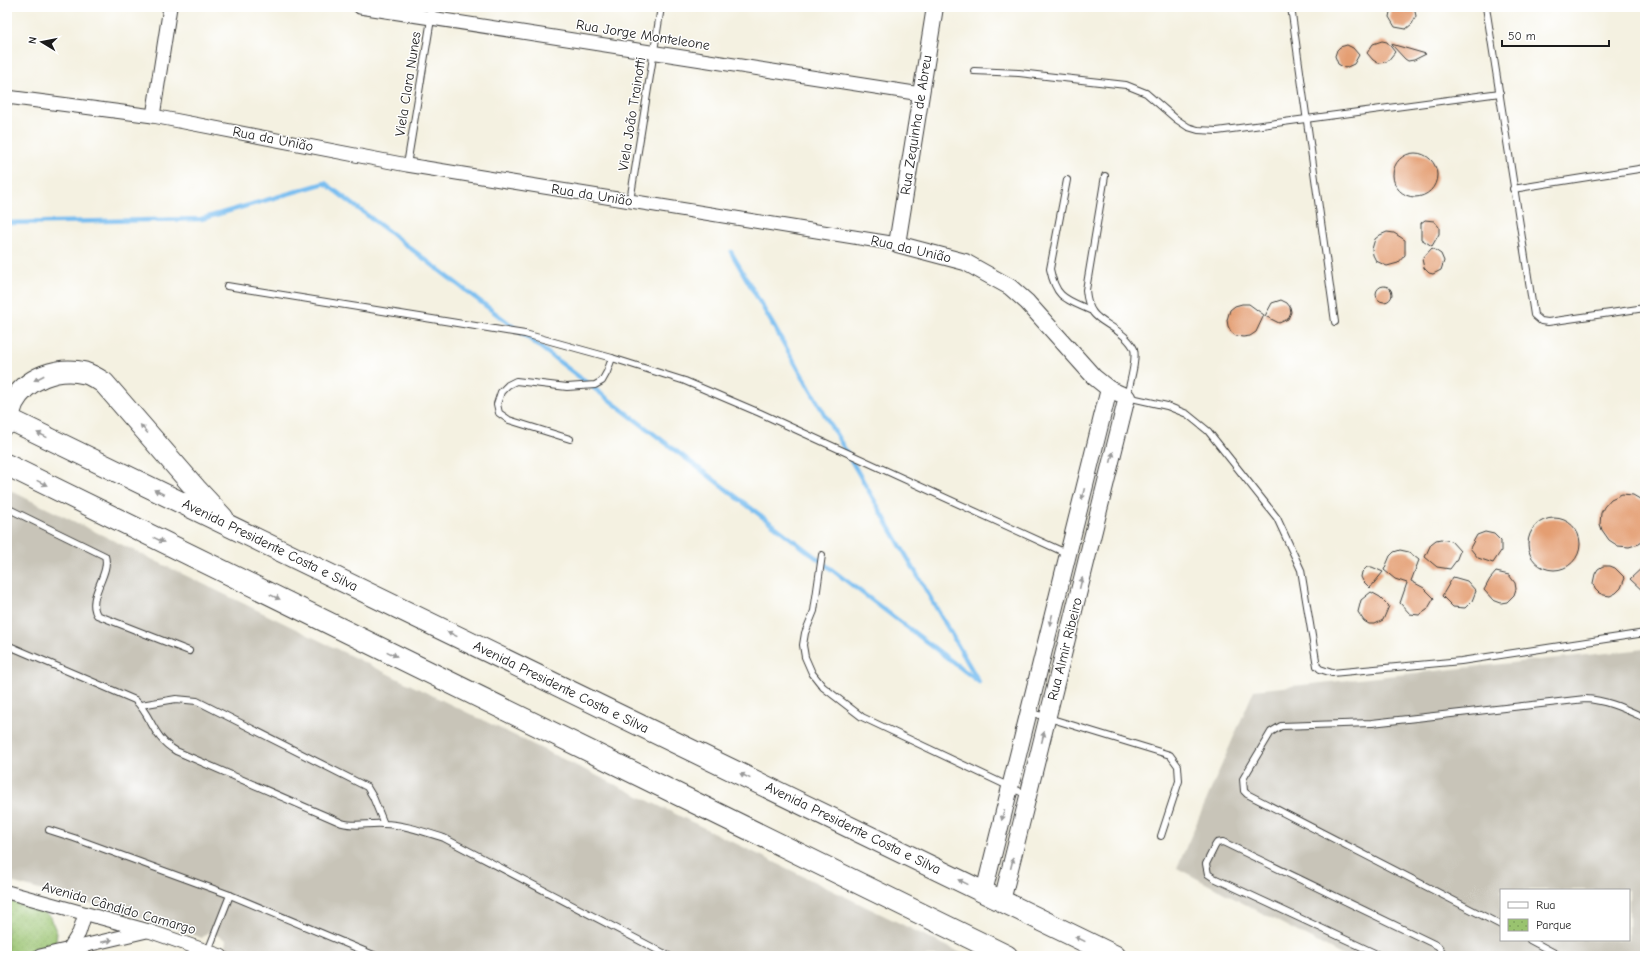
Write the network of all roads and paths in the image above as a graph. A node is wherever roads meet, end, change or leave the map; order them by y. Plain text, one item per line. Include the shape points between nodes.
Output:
1 (170, 7) edge
2 (360, 7) edge
3 (661, 7) edge
4 (936, 7) edge
5 (1291, 7) edge
6 (1486, 7) edge
7 (432, 13) edge
8 (654, 53) junction
9 (974, 71) dead end
10 (1500, 93) junction
11 (921, 94) junction
12 (7, 96) edge
13 (153, 116) junction
14 (1308, 118) junction
15 (407, 165) junction
16 (1645, 168) edge
17 (1104, 176) dead end
18 (1068, 180) dead end
19 (1513, 189) junction
20 (630, 201) junction
21 (897, 244) junction
22 (227, 286) dead end
23 (1645, 308) edge
24 (1090, 310) junction
25 (1335, 322) dead end
26 (612, 358) junction
27 (1109, 388) junction
28 (1127, 398) junction
29 (8, 420) edge
30 (570, 439) dead end
31 (7, 466) edge
32 (7, 508) edge
33 (232, 527) junction
34 (1068, 554) junction
35 (822, 555) dead end
36 (1645, 633) edge
37 (7, 645) edge
38 (189, 651) dead end
39 (141, 705) junction
40 (1029, 712) junction
41 (1048, 718) junction
42 (1645, 718) edge
43 (1010, 787) junction
44 (1028, 795) junction
45 (384, 824) junction
46 (49, 830) dead end
47 (1161, 836) dead end
48 (7, 892) edge
49 (230, 895) junction
50 (993, 896) junction
51 (85, 914) junction
52 (1500, 924) edge
53 (149, 931) junction
54 (1532, 941) edge
55 (69, 950) junction
56 (217, 955) edge
57 (40, 956) edge
58 (376, 956) edge
59 (669, 956) edge
60 (1007, 956) edge
61 (1115, 956) edge
62 (1380, 956) edge
63 (1442, 956) edge
64 (1560, 956) edge

1 - 13 street
2 - 7 street, Rua Jorge Monteleone
3 - 8 lane, Viela João Trainotti
4 - 11 street, Rua Zequinha de Abreu
5 - 14 lane
6 - 10 lane
7 - 8 street, Rua Jorge Monteleone
7 - 15 lane, Viela Clara Nunes
8 - 11 street, Rua Jorge Monteleone
8 - 20 lane, Viela João Trainotti
9 - 14 lane via 1019,73 1126,85 1146,93 1176,119 1198,130 1217,130
10 - 14 lane
10 - 19 lane
11 - 21 street, Rua Zequinha de Abreu
12 - 13 street, Rua da União
13 - 15 street, Rua da União
14 - 25 lane
15 - 20 street, Rua da União
16 - 19 lane
17 - 24 lane via 1086,290
18 - 24 lane via 1050,269 1053,284 1061,296
19 - 23 lane via 1536,318 1548,322
20 - 21 street, Rua da União
21 - 27 street, Rua da União via 965,262 1010,287 1027,302 1094,377
22 - 26 lane via 524,334
24 - 28 lane via 1095,316 1115,327 1134,349
26 - 30 lane via 602,381 595,385 567,387 516,381 501,392 497,404 499,413 509,420
26 - 34 lane via 685,381 760,413
27 - 28 street, Rua da União
27 -> 34 street, Rua Almir Ribeiro
28 - 36 lane via 1167,406 1187,414 1208,431 1277,518 1301,570 1315,661 1320,669 1332,673 1461,661
41 -> 28 street, Rua Almir Ribeiro
33 -> 29 highway, Avenida Presidente Costa e Silva
33 -> 29 highway via 104,383 95,377 84,373 59,372 35,380 19,394
31 -> 60 highway
32 - 38 lane via 105,556 106,564 94,605 98,615
50 -> 33 highway, Avenida Presidente Costa e Silva
34 -> 40 street, Rua Almir Ribeiro
35 - 43 lane via 814,611 803,644 812,674 823,687 862,717
37 - 39 lane via 135,700
39 - 45 lane via 157,735 176,751 342,824
39 - 45 lane via 176,698 197,701 367,787
40 - 41 lane
40 - 43 street, Rua Almir Ribeiro
44 -> 41 street, Rua Almir Ribeiro
41 - 47 lane via 1170,755 1178,766 1179,780
42 - 52 lane via 1603,700 1585,698 1372,723 1281,726 1271,732 1243,779 1244,791 1247,794
43 - 44 lane
43 -> 50 street, Rua Almir Ribeiro
50 -> 44 street, Rua Almir Ribeiro
45 - 59 lane via 444,838
46 - 49 lane
48 - 51 street, Avenida Cândido Camargo
49 - 56 lane
49 - 58 lane
61 -> 50 highway, Avenida Presidente Costa e Silva
51 - 53 street, Avenida Cândido Camargo
51 - 55 street via 79,933
55 -> 53 street
53 - 56 street, Avenida Cândido Camargo
54 - 64 lane
55 - 57 street
62 - 63 lane via 1208,874 1206,864 1217,843 1223,842 1438,946 1443,953

